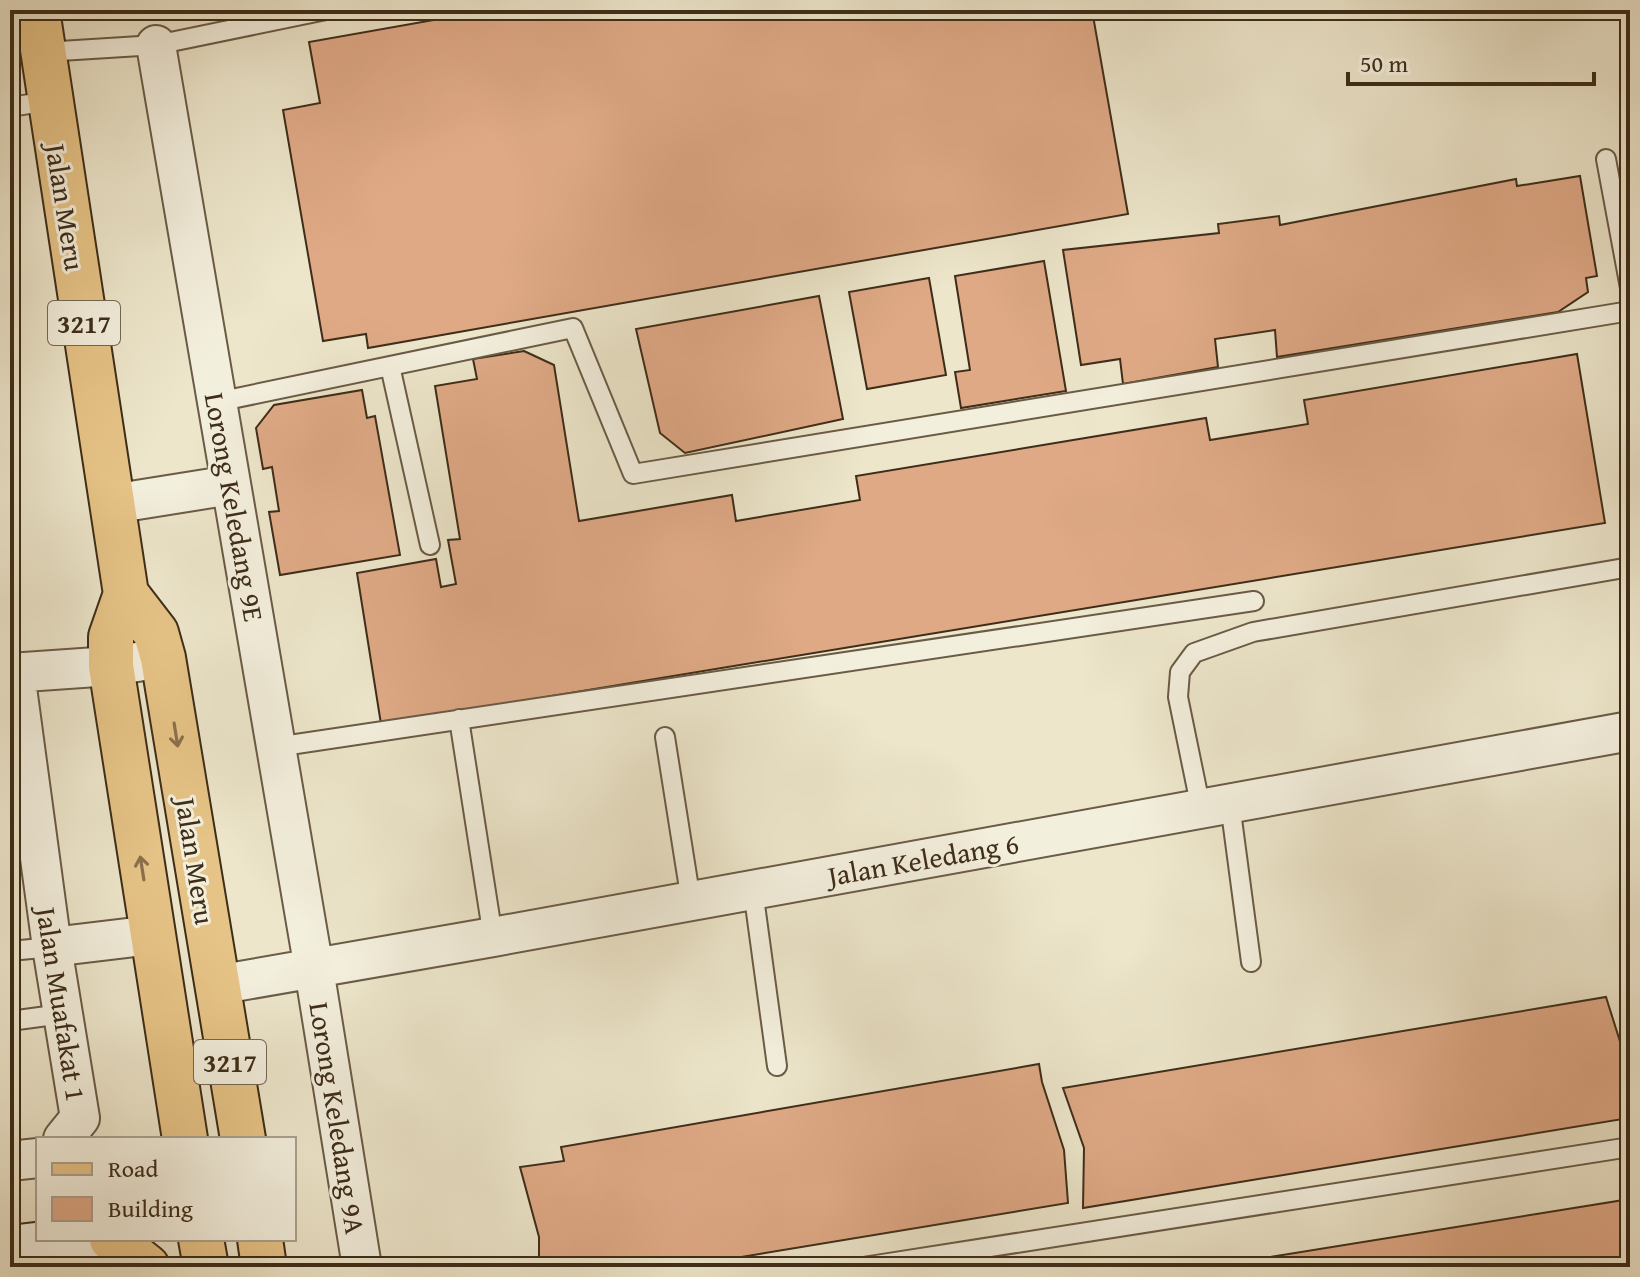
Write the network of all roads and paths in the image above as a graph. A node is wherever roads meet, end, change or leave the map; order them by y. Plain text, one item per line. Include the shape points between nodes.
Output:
1 (37, 10) edge
2 (326, 10) edge
3 (156, 45) junction
4 (44, 52) junction
5 (30, 104) edge
6 (1606, 159) dead end
7 (1630, 288) edge
8 (1630, 311) edge
9 (390, 366) junction
10 (217, 402) junction
11 (231, 485) junction
12 (112, 504) junction
13 (430, 545) dead end
14 (1630, 567) edge
15 (126, 594) junction
16 (1254, 601) dead end
17 (163, 658) junction
18 (111, 666) junction
19 (12, 673) edge
20 (459, 719) junction
21 (1630, 731) edge
22 (665, 737) dead end
23 (276, 747) junction
24 (1216, 806) junction
25 (23, 841) edge
26 (753, 890) junction
27 (691, 901) junction
28 (152, 935) junction
29 (493, 937) junction
30 (52, 947) junction
31 (10, 951) edge
32 (1251, 962) dead end
33 (314, 969) junction
34 (217, 985) junction
35 (163, 1001) junction
36 (62, 1014) junction
37 (10, 1021) edge
38 (777, 1066) dead end
39 (65, 1137) edge
40 (162, 1137) edge
41 (185, 1137) edge
42 (243, 1137) edge
43 (1630, 1147) edge
44 (36, 1158) edge
45 (10, 1161) edge
46 (69, 1241) edge
47 (114, 1241) edge
48 (201, 1241) edge
49 (260, 1241) edge
50 (10, 1248) edge
51 (147, 1267) edge
52 (206, 1267) edge
53 (264, 1267) edge
54 (362, 1267) edge
55 (863, 1267) edge

1 - 4 main road, Jalan Meru / 3217
2 - 3 lane
3 - 4 lane
3 - 10 street, Lorong Keledang 9E
4 - 5 main road, Jalan Meru / 3217
5 - 12 main road, Jalan Meru / 3217
6 - 7 lane
8 - 9 lane via 633,474 573,328
9 - 10 lane
9 - 13 lane
10 - 11 street, Lorong Keledang 9E
11 - 12 street
11 - 23 street, Lorong Keledang 9E
12 - 15 main road, Jalan Meru / 3217
14 - 24 lane via 1253,632 1194,653 1180,672 1178,697
15 - 17 main road, Jalan Meru / 3217 via 156,633
15 - 18 main road, Jalan Meru / 3217 via 111,637
16 - 20 lane
17 - 18 street
17 -> 34 main road, Jalan Meru / 3217
18 - 19 street
28 -> 18 main road, Jalan Meru / 3217
19 - 25 street, Jalan Muafakat 1
20 - 23 lane
20 - 29 lane
21 - 24 street, Jalan Keledang 6
22 - 27 lane
23 - 33 street, Lorong Keledang 9E
24 - 26 street, Jalan Keledang 6
24 - 32 lane
25 - 30 street, Jalan Muafakat 1
26 - 27 street, Jalan Keledang 6
26 - 38 lane
27 - 29 street, Jalan Keledang 6
28 - 30 street
28 - 35 main road, Jalan Meru / 3217
29 - 33 street, Jalan Keledang 6
30 - 31 lane
30 - 36 street, Jalan Muafakat 1
33 - 34 street, Jalan Keledang 6
33 - 54 street, Lorong Keledang 9A
34 - 42 main road, Jalan Meru / 3217
35 - 40 main road via 153,1053
35 - 41 main road, Jalan Meru / 3217
36 - 37 lane
36 - 39 street, Jalan Muafakat 1 via 80,1118
43 - 55 lane
44 - 45 street
46 - 50 street
47 - 51 main road
48 - 52 main road
49 - 53 main road

